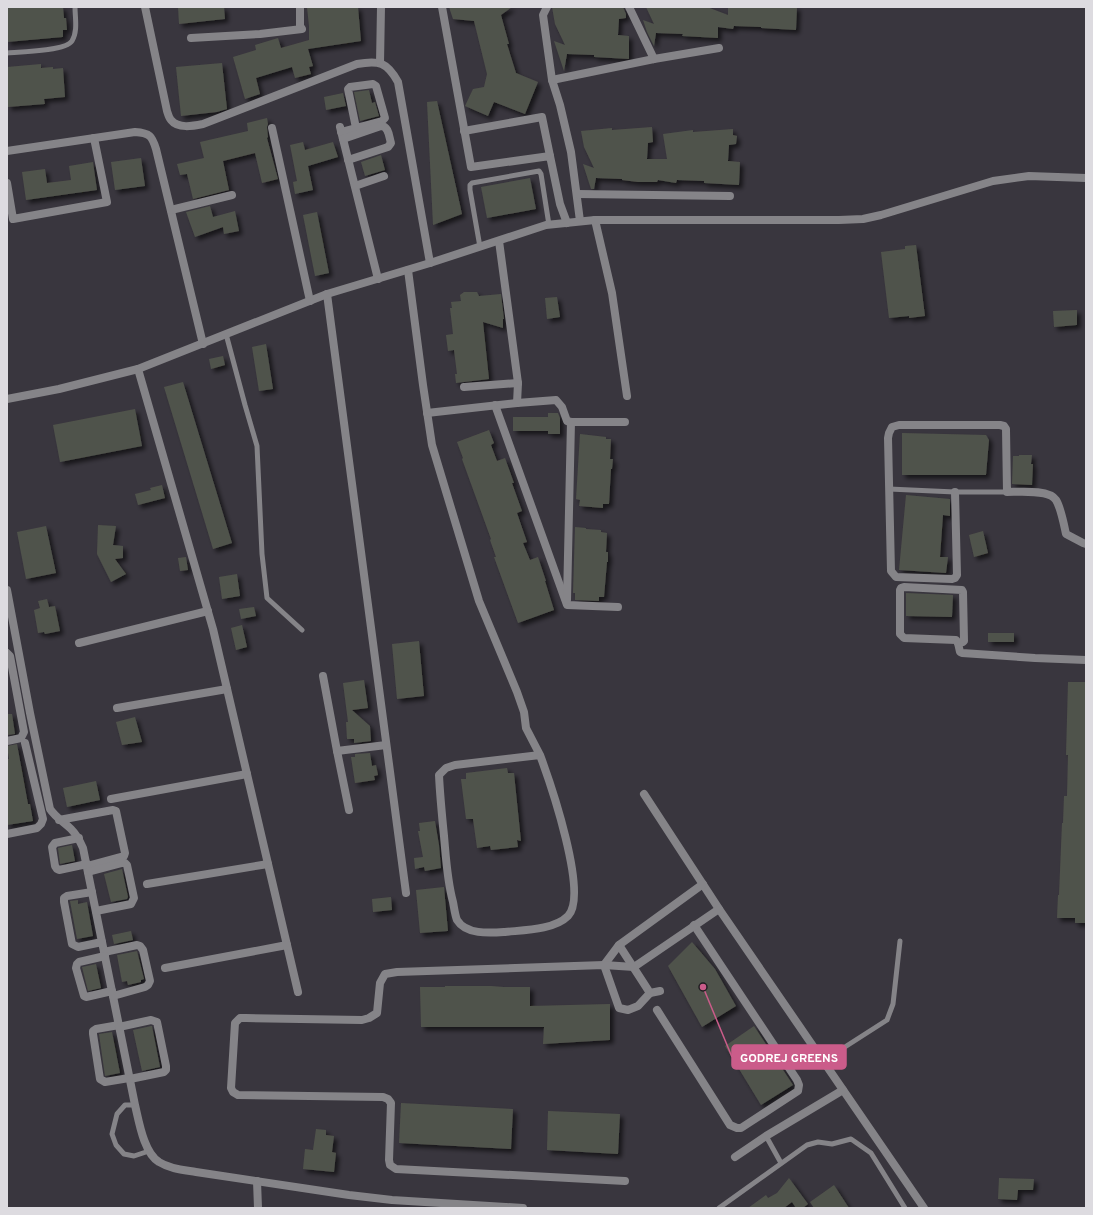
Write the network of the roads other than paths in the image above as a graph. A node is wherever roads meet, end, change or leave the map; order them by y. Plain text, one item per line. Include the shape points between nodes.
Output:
1 (75, 7) edge
2 (145, 7) edge
3 (300, 7) edge
4 (382, 7) edge
5 (442, 7) edge
6 (547, 7) edge
7 (630, 7) edge
8 (191, 38) dead end
9 (719, 48) dead end
10 (7, 53) edge
11 (654, 59) junction
12 (380, 63) junction
13 (552, 80) junction
14 (272, 128) dead end
15 (356, 128) junction
16 (464, 131) junction
17 (341, 133) junction
18 (94, 138) junction
19 (7, 151) edge
20 (550, 156) junction
21 (348, 160) junction
22 (384, 176) dead end
23 (1086, 178) edge
24 (7, 183) edge
25 (355, 186) junction
26 (577, 194) junction
27 (232, 195) dead end
28 (730, 196) dead end
29 (171, 210) junction
30 (595, 220) junction
31 (580, 221) junction
32 (567, 223) junction
33 (549, 225) junction
34 (499, 241) junction
35 (480, 247) junction
36 (430, 263) junction
37 (408, 270) junction
38 (378, 279) junction
39 (327, 294) junction
40 (310, 301) junction
41 (226, 334) junction
42 (204, 344) junction
43 (138, 369) junction
44 (518, 383) junction
45 (464, 387) dead end
46 (628, 396) dead end
47 (7, 399) edge
48 (517, 403) junction
49 (495, 405) junction
50 (427, 413) junction
51 (571, 422) junction
52 (625, 422) dead end
53 (889, 489) junction
54 (955, 492) junction
55 (1007, 492) junction
56 (1086, 544) edge
57 (7, 590) edge
58 (567, 605) junction
59 (618, 607) dead end
60 (208, 611) junction
61 (302, 630) dead end
62 (79, 643) dead end
63 (958, 643) junction
64 (7, 653) edge
65 (1086, 660) edge
66 (323, 676) dead end
67 (26, 688) junction
68 (227, 689) junction
69 (16, 690) junction
70 (117, 708) dead end
71 (36, 740) junction
72 (7, 741) edge
73 (24, 743) junction
74 (386, 745) junction
75 (7, 746) edge
76 (337, 751) junction
77 (540, 755) junction
78 (247, 774) junction
79 (644, 794) dead end
80 (111, 799) dead end
81 (348, 810) dead end
82 (59, 820) junction
83 (7, 834) edge
84 (79, 838) junction
85 (268, 864) junction
86 (87, 867) junction
87 (147, 884) dead end
88 (703, 884) junction
89 (92, 892) junction
90 (406, 893) dead end
91 (718, 909) junction
92 (96, 911) junction
93 (694, 925) junction
94 (900, 941) dead end
95 (102, 942) junction
96 (287, 945) junction
97 (619, 945) junction
98 (105, 954) junction
99 (604, 965) junction
100 (634, 967) junction
101 (165, 968) dead end
102 (660, 991) dead end
103 (298, 992) dead end
104 (650, 993) junction
105 (112, 994) junction
106 (657, 1010) dead end
107 (119, 1026) junction
108 (824, 1061) junction
109 (130, 1079) junction
110 (843, 1090) junction
111 (135, 1105) junction
112 (766, 1136) junction
113 (149, 1151) junction
114 (735, 1157) dead end
115 (781, 1163) junction
116 (257, 1181) junction
117 (625, 1181) dead end
118 (461, 1206) edge
119 (258, 1208) edge
120 (522, 1208) edge
121 (719, 1208) edge
122 (905, 1208) edge
123 (924, 1208) edge

1 - 10 lane via 76,27 72,42 55,49
2 - 12 street via 167,111 170,120 176,125 203,124 357,64
3 - 8 street via 302,29
4 - 12 street
5 - 16 street
6 - 13 street via 542,14
7 - 11 street
9 - 11 street
11 - 13 street
12 - 36 street via 388,67 398,82
13 - 26 street via 571,152
14 - 40 street
15 - 15 street via 385,118 376,86 373,84 348,89
15 - 17 street
16 - 20 street via 472,167
16 - 20 street via 542,117
17 - 21 street
17 - 21 street via 387,127 391,143 388,147
18 - 19 street
18 - 24 street via 106,202 13,219
18 - 29 street via 135,132 150,135
20 - 32 street via 560,204
21 - 25 street
22 - 25 street
23 - 30 street via 1029,176 993,181 863,219
25 - 38 street
26 - 28 street
26 - 31 street
27 - 29 street
29 - 42 street
30 - 31 street
30 - 46 street via 612,293
31 - 32 street
32 - 33 street
33 - 34 street
33 - 35 lane via 539,172 472,183 470,190
34 - 35 street
34 - 44 street
35 - 36 street
36 - 37 street
37 - 38 street
37 - 50 street
38 - 39 street
39 - 40 street
39 - 74 street
40 - 41 street
41 - 42 street
41 - 61 lane via 258,446 262,554 267,598
42 - 43 street
43 - 47 street
43 - 60 street
44 - 45 street
44 - 48 street
48 - 49 street
48 - 51 street via 556,400 562,407 567,421
49 - 50 street
49 - 58 street
50 - 77 street via 432,445 480,601 517,692 526,728
51 - 52 street
51 - 58 street
53 - 54 lane
53 - 54 street via 891,571 896,577 955,578
53 - 55 street via 888,438 892,428 908,424 1000,425 1006,429
54 - 55 lane
55 - 56 street via 1049,494 1056,500 1066,534
57 - 67 street
58 - 59 street
60 - 62 street
60 - 68 street
63 - 63 street via 956,640 902,636 901,588 962,590 964,641
63 - 65 street via 958,650 962,653
64 - 69 street via 10,656
66 - 76 street
67 - 69 street
67 - 71 street
68 - 70 street
68 - 78 street
69 - 72 street via 24,732 21,738
71 - 73 street
71 - 82 street via 50,809
73 - 75 street
73 - 83 street via 43,819 37,828
74 - 76 street
74 - 90 street
76 - 81 street
77 - 77 street via 455,765 446,768 439,775 449,886 457,919 471,930 491,933 543,927 561,922 570,915 574,906 570,858 563,823
78 - 80 street
78 - 85 street
79 - 88 street
82 - 84 street
82 - 86 street via 116,811 124,856
84 - 86 street
84 - 86 street via 53,844 55,866 59,870
85 - 87 street
85 - 96 street
86 - 89 street
86 - 92 street via 125,863 134,898 131,904
88 - 91 street
88 - 97 street
89 - 92 street
89 - 95 street via 64,898 72,944 78,947
91 - 93 street
91 - 108 street
92 - 95 street
93 - 100 street
93 - 106 street via 797,1080 798,1091 741,1128 730,1125
94 - 108 lane via 893,1004 887,1020
95 - 98 street
96 - 101 street
96 - 103 street
97 - 99 street
97 - 100 street
98 - 105 street
98 - 105 street via 79,962 76,968 84,996
98 - 105 street via 140,946 150,981 145,987
99 - 100 street
99 - 104 street via 619,1008 628,1010 638,1006
99 - 117 street via 391,973 385,974 380,983 378,1013 370,1018 240,1018 235,1023 231,1088 238,1095 388,1099 391,1103 389,1160 390,1166 396,1169
100 - 104 street
102 - 104 street
105 - 107 street
107 - 109 street
107 - 109 street via 93,1031 100,1079 105,1082
107 - 109 street via 151,1020 157,1022 166,1070
108 - 110 street
109 - 111 street
110 - 112 street
110 - 123 street
111 - 113 street
111 - 113 lane via 125,1105 117,1114 112,1134 116,1146 124,1154 134,1156
112 - 114 street
112 - 115 lane
113 - 116 street via 158,1162 172,1168
115 - 121 lane
115 - 122 lane via 807,1145 851,1140 871,1153
116 - 118 street via 392,1200
116 - 119 street
118 - 120 street

